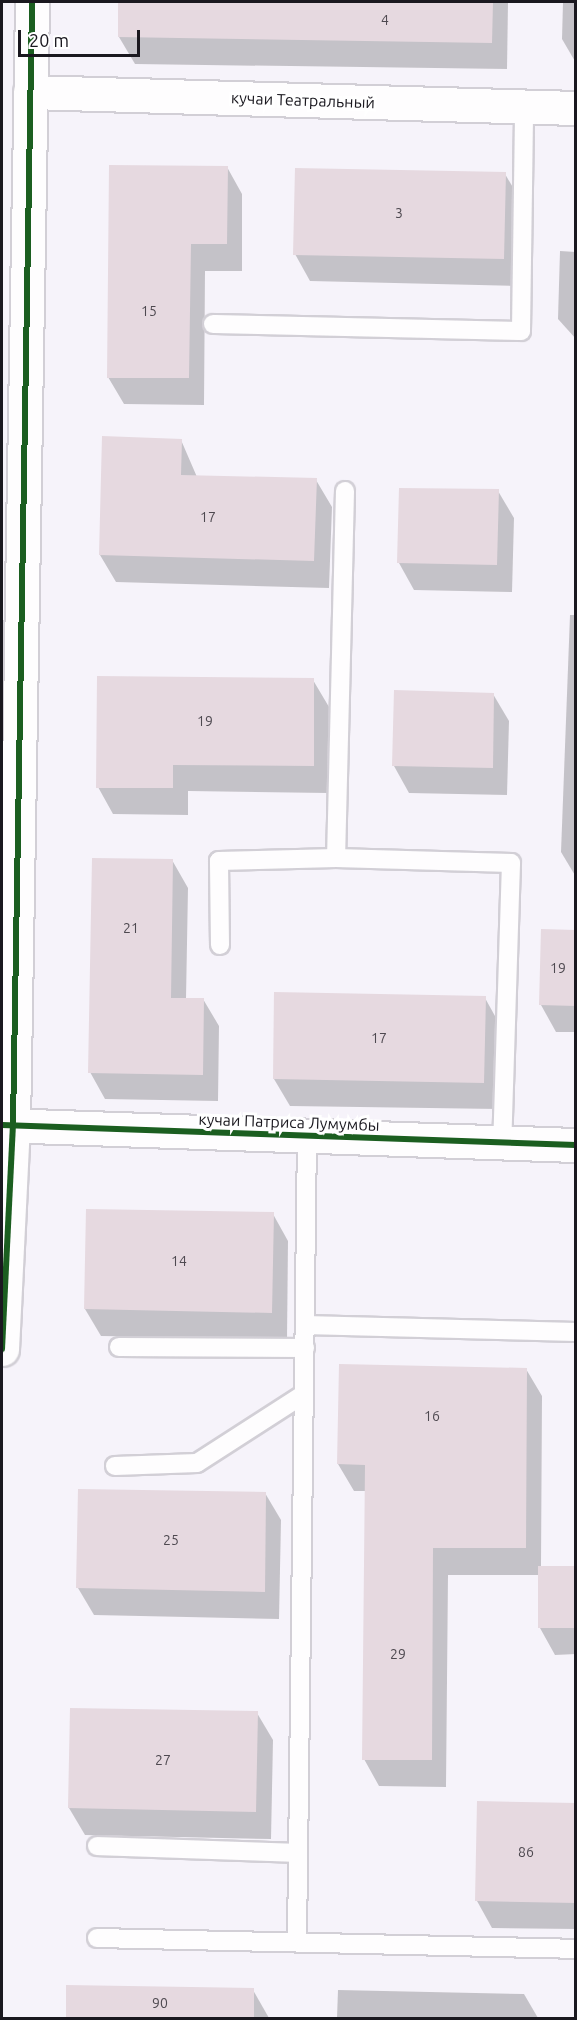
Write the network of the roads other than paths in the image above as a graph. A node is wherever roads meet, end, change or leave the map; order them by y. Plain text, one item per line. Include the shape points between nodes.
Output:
1 (32, 2) edge
2 (30, 92) junction
3 (524, 107) junction
4 (576, 108) edge
5 (213, 324) dead end
6 (345, 491) dead end
7 (336, 858) junction
8 (220, 945) dead end
9 (7, 1125) edge
10 (307, 1136) junction
11 (502, 1142) junction
12 (576, 1145) edge
13 (305, 1325) junction
14 (2, 1331) edge
15 (576, 1332) edge
16 (119, 1347) dead end
17 (305, 1348) junction
18 (304, 1394) junction
19 (115, 1466) dead end
20 (98, 1846) dead end
21 (298, 1853) junction
22 (97, 1938) dead end
23 (297, 1941) junction
24 (576, 1949) edge

1 - 2 street
2 - 3 street, кучаи Театральный
2 - 9 street
3 - 4 street, кучаи Театральный
3 - 5 lane via 520,331
6 - 7 lane
7 - 8 lane via 219,861
7 - 11 lane via 511,862
9 - 10 street, кучаи Патриса Лумумбы
9 - 14 street
10 - 11 street, кучаи Патриса Лумумбы
10 - 13 lane
11 - 12 street, кучаи Патриса Лумумбы
13 - 15 lane
13 - 17 lane
16 - 17 lane
17 - 18 lane
18 - 19 lane via 197,1463
18 - 21 lane
20 - 21 lane
21 - 23 lane
22 - 23 lane
23 - 24 lane

